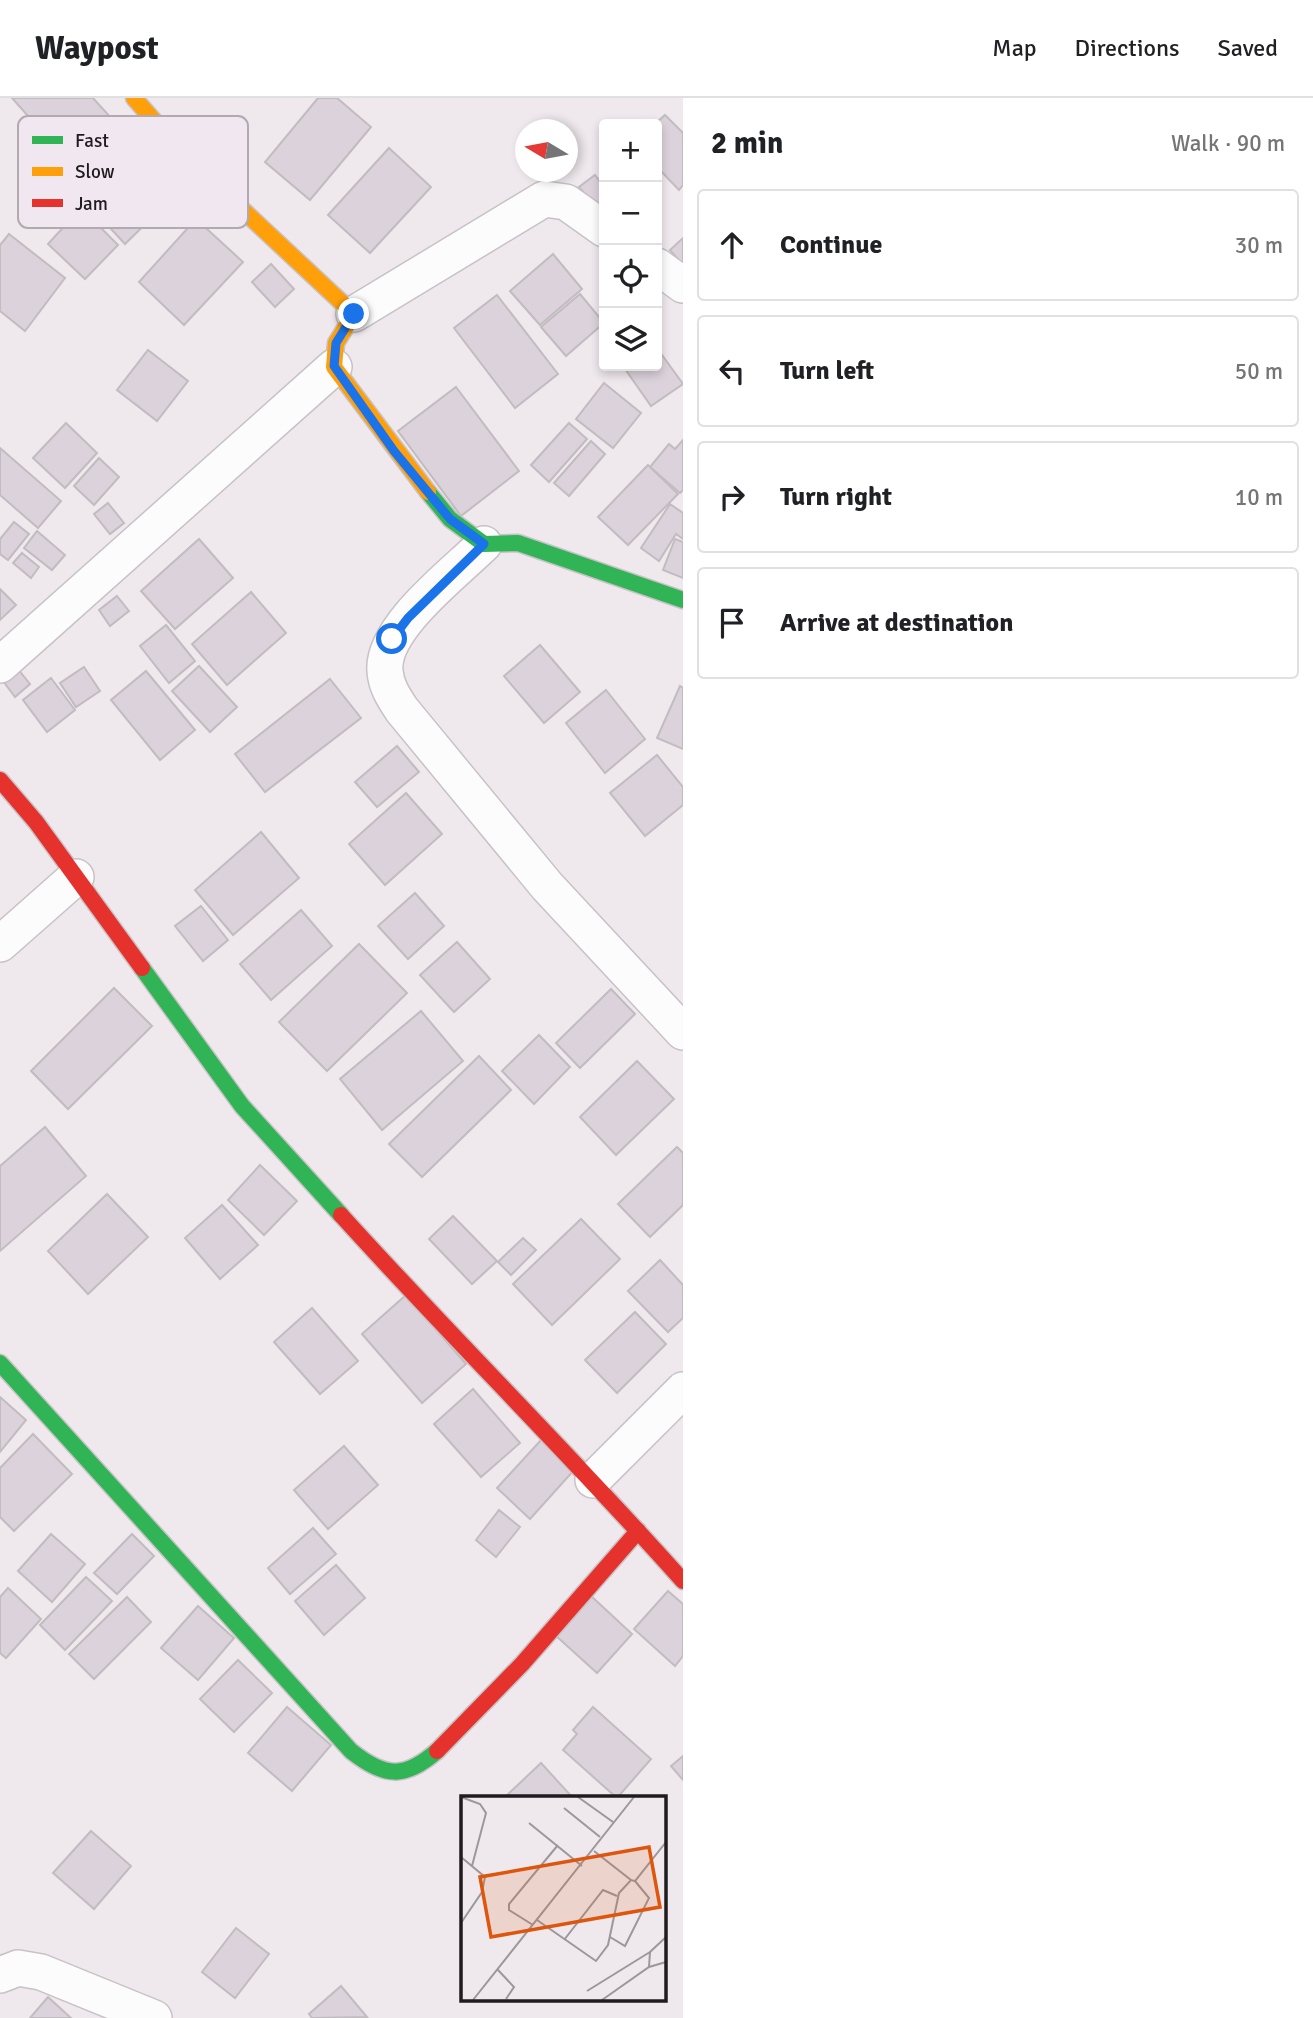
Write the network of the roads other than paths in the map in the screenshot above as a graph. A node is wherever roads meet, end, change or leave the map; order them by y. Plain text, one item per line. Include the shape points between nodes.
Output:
1 (134, 98) edge
2 (148, 116) edge
3 (248, 215) edge
4 (599, 225) edge
5 (662, 270) edge
6 (683, 285) edge
7 (354, 314) junction
8 (334, 366) junction
9 (484, 544) junction
10 (683, 600) edge
11 (0, 665) edge
12 (0, 780) edge
13 (76, 877) junction
14 (0, 944) edge
15 (683, 1031) edge
16 (0, 1363) edge
17 (683, 1390) edge
18 (593, 1479) junction
19 (638, 1531) junction
20 (683, 1581) edge
21 (0, 1975) edge
22 (154, 2018) edge

1 - 2 street
3 - 7 street via 314,271
4 - 7 street via 566,202 544,199
5 - 6 street
7 - 8 street via 336,343
8 - 9 street via 394,451 450,519
8 - 11 street
9 - 10 street via 518,542
9 - 15 street via 392,639 384,668 389,690 547,886
12 - 13 street
13 - 14 street
13 - 18 street via 242,1106 400,1280
16 - 19 street via 351,1752 379,1768 406,1772 426,1763
17 - 18 street
18 - 19 street
19 - 20 street
21 - 22 street via 18,1968 41,1972

